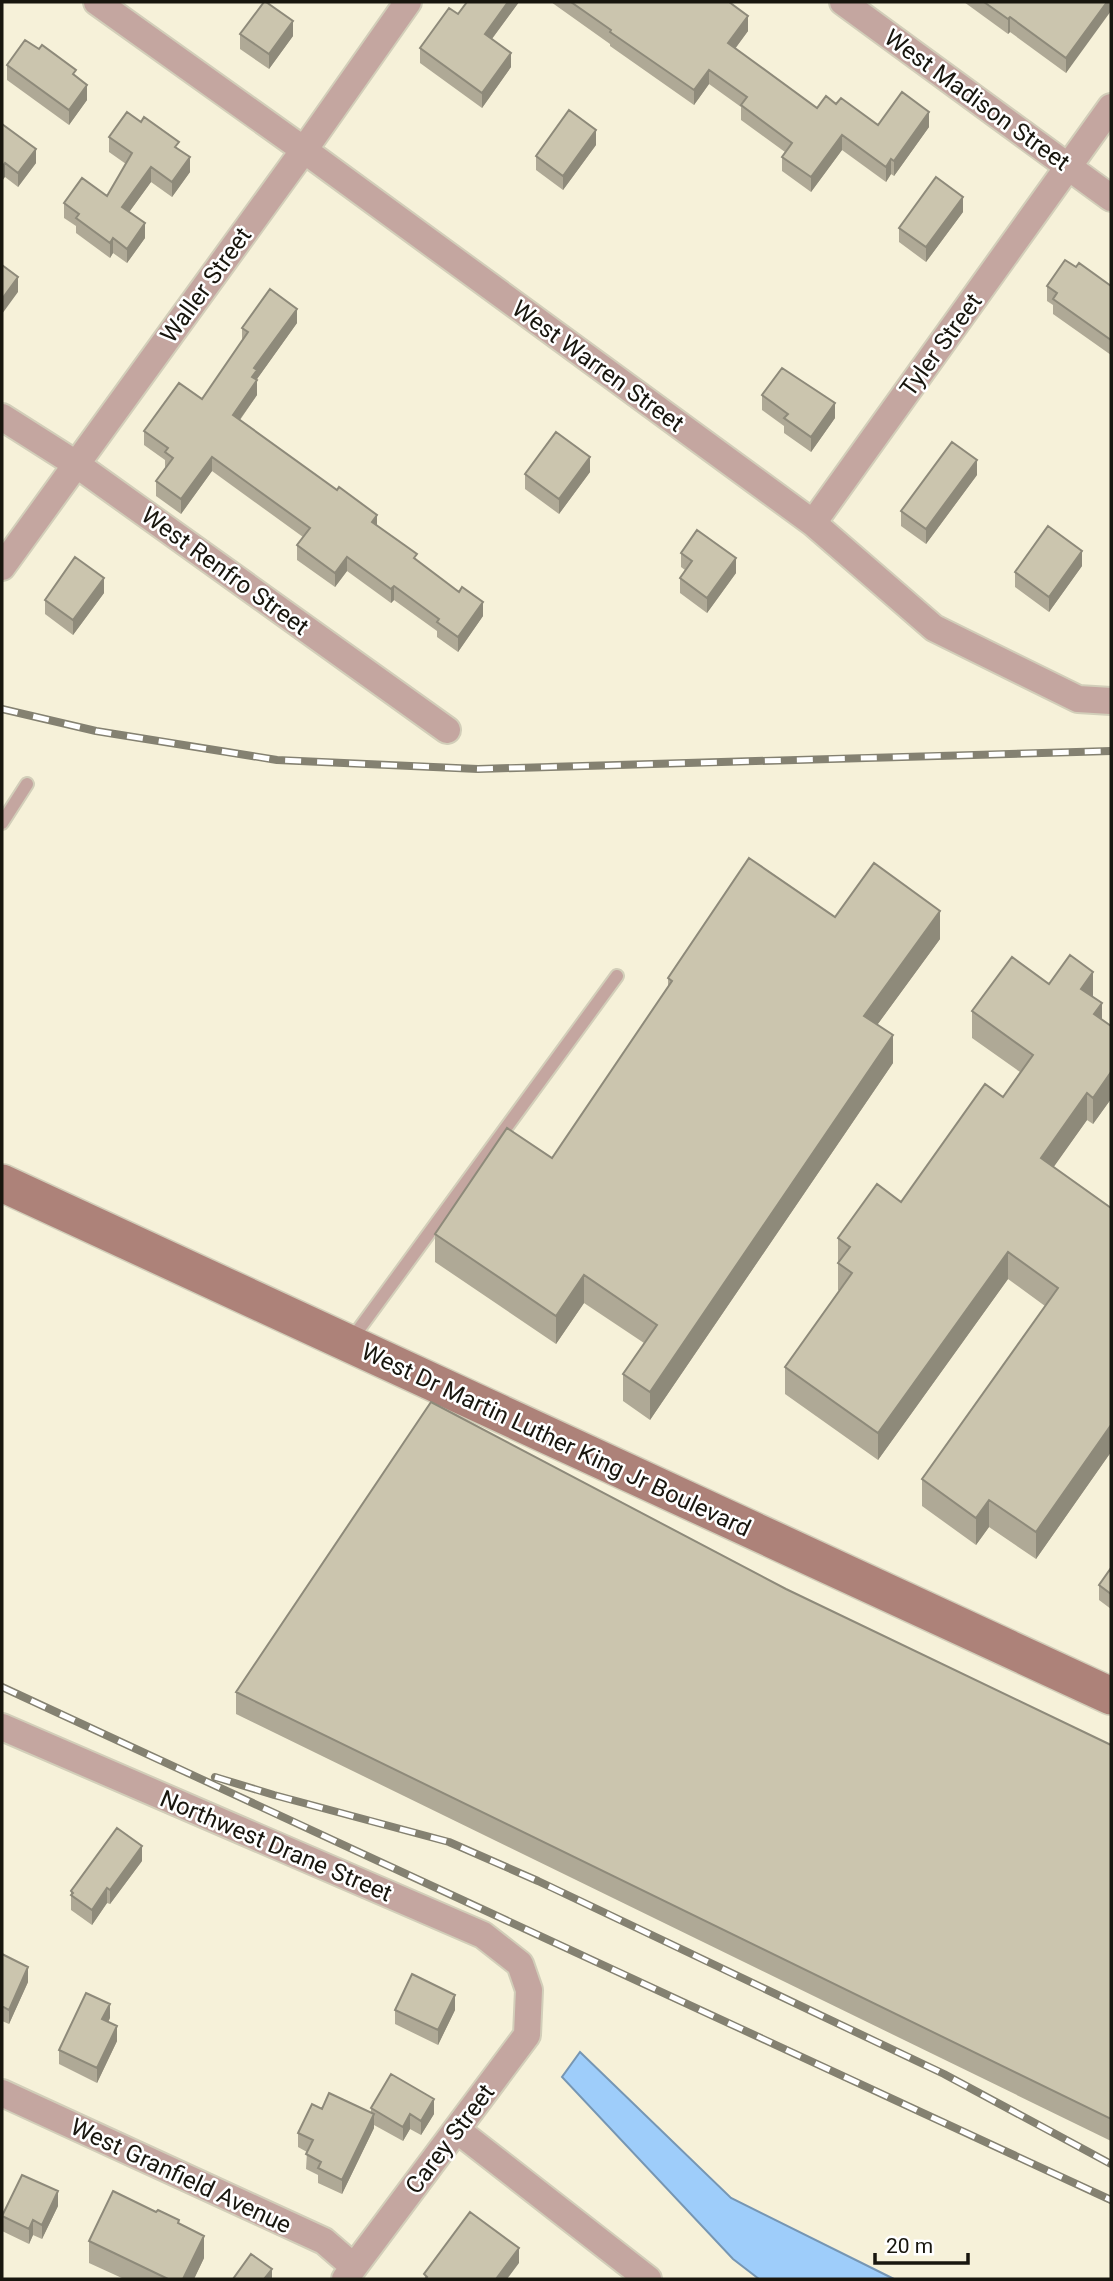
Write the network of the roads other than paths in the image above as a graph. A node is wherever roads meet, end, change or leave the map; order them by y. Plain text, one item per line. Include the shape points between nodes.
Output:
1 (97, 2) edge
2 (408, 2) edge
3 (843, 2) edge
4 (1111, 107) edge
5 (304, 150) junction
6 (1069, 168) junction
7 (1111, 198) edge
8 (2, 416) edge
9 (76, 464) junction
10 (813, 523) junction
11 (2, 567) edge
12 (1111, 701) edge
13 (447, 730) dead end
14 (27, 784) dead end
15 (2, 823) edge
16 (617, 976) dead end
17 (2, 1183) edge
18 (349, 1344) junction
19 (1111, 1696) edge
20 (4, 1733) edge
21 (529, 1990) joint
22 (2, 2094) edge
23 (457, 2130) junction
24 (349, 2273) edge
25 (648, 2279) edge

1 - 5 street, West Warren Street
2 - 5 street, Waller Street
3 - 6 street, West Madison Street
4 - 6 street, Tyler Street
5 - 9 street, Waller Street
5 - 10 street, West Warren Street
6 - 7 street, West Madison Street
6 - 10 street, Tyler Street
8 - 9 street, West Renfro Street
9 - 11 street, Waller Street
9 - 13 street, West Renfro Street
10 - 12 street, West Warren Street via 934,628 1078,699
14 - 15 lane
16 - 18 lane
17 - 18 street, West Dr Martin Luther King Jr Boulevard
18 - 19 street, West Dr Martin Luther King Jr Boulevard
20 - 21 street, Northwest Drane Street via 483,1935 520,1964
21 - 23 street, Carey Street via 527,2035
22 - 24 street, West Granfield Avenue via 324,2241
23 - 24 street, Carey Street
23 - 25 street

